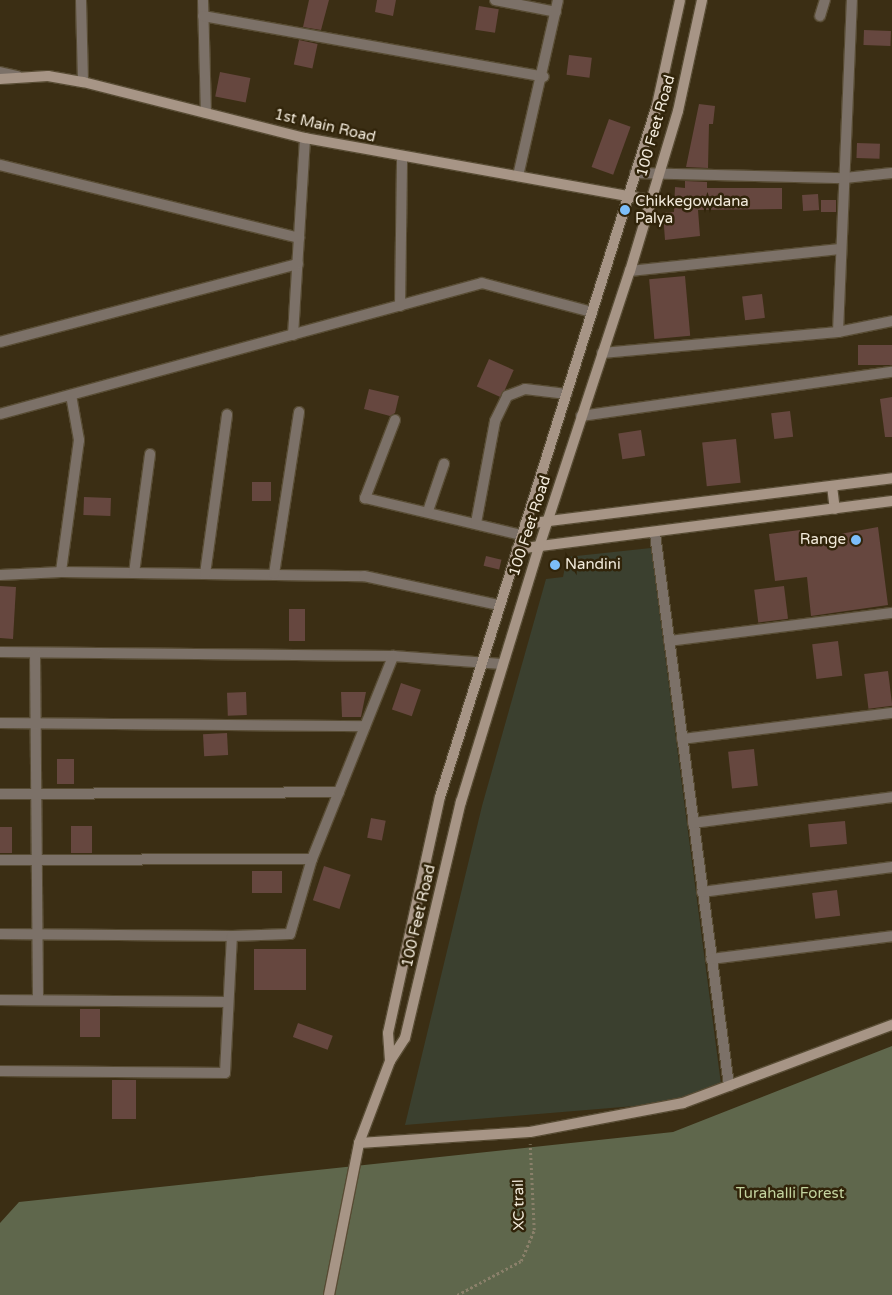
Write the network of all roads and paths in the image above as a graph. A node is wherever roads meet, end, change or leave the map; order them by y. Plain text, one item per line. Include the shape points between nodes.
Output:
1 (82, 0) edge
2 (203, 0) edge
3 (495, 0) edge
4 (558, 0) edge
5 (680, 0) edge
6 (702, 0) edge
7 (825, 0) edge
8 (852, 0) edge
9 (556, 12) junction
10 (203, 16) junction
11 (820, 16) dead end
12 (0, 72) edge
13 (19, 76) junction
14 (544, 77) junction
15 (0, 79) edge
16 (83, 82) junction
17 (206, 113) junction
18 (306, 138) junction
19 (402, 158) junction
20 (0, 165) edge
21 (658, 172) junction
22 (635, 173) junction
23 (892, 173) edge
24 (518, 176) junction
25 (845, 178) junction
26 (628, 196) junction
27 (650, 200) junction
28 (299, 238) junction
29 (840, 249) junction
30 (298, 264) junction
31 (630, 271) junction
32 (400, 306) junction
33 (592, 312) junction
34 (892, 321) edge
35 (838, 332) junction
36 (293, 335) junction
37 (0, 342) edge
38 (602, 352) junction
39 (892, 372) edge
40 (567, 394) junction
41 (71, 395) junction
42 (299, 412) dead end
43 (0, 414) edge
44 (227, 415) dead end
45 (582, 416) junction
46 (395, 420) dead end
47 (150, 454) dead end
48 (444, 464) dead end
49 (892, 478) edge
50 (832, 486) junction
51 (892, 501) edge
52 (835, 509) junction
53 (428, 511) junction
54 (547, 521) junction
55 (476, 523) junction
56 (525, 524) junction
57 (655, 534) junction
58 (521, 535) junction
59 (539, 547) junction
60 (516, 549) junction
61 (61, 572) junction
62 (134, 573) junction
63 (205, 574) junction
64 (274, 574) junction
65 (0, 575) edge
66 (498, 605) junction
67 (892, 613) edge
68 (669, 641) junction
69 (0, 652) edge
70 (35, 652) junction
71 (393, 656) junction
72 (481, 660) junction
73 (502, 664) junction
74 (892, 713) edge
75 (0, 723) edge
76 (36, 723) junction
77 (365, 726) junction
78 (682, 739) junction
79 (339, 792) junction
80 (0, 794) edge
81 (36, 794) junction
82 (892, 797) edge
83 (693, 823) junction
84 (39, 858) junction
85 (312, 859) junction
86 (0, 860) edge
87 (892, 867) edge
88 (702, 892) junction
89 (0, 934) edge
90 (38, 934) junction
91 (232, 936) junction
92 (892, 936) edge
93 (711, 958) junction
94 (0, 1000) edge
95 (38, 1000) junction
96 (226, 1002) junction
97 (892, 1025) edge
98 (390, 1061) junction
99 (0, 1070) edge
100 (729, 1086) junction
101 (530, 1132) junction
102 (359, 1143) junction
103 (329, 1295) edge
104 (457, 1295) edge

1 - 16 street
2 - 10 street
3 - 9 street
4 - 9 street
5 - 22 main road, 100 Feet Road via 657,105
6 - 21 main road, 100 Feet Road via 694,47
7 - 11 street
8 - 25 street
9 - 14 street
10 - 14 street
10 - 17 street
12 - 13 street
13 - 15 main road, 1st Main Road
13 - 16 main road, 1st Main Road via 48,76
14 - 24 street
16 - 17 main road, 1st Main Road
17 - 18 main road, 1st Main Road
18 - 19 main road, 1st Main Road
18 - 28 street
19 - 24 main road, 1st Main Road
19 - 32 street
20 - 28 street
21 - 22 street
21 - 25 street
21 - 27 main road, 100 Feet Road
22 - 26 main road, 100 Feet Road
23 - 25 street
24 - 26 main road, 1st Main Road
25 - 29 street
26 - 27 main road, 1st Main Road
26 - 33 main road, 100 Feet Road
27 - 31 main road, 100 Feet Road
28 - 30 street
29 - 31 street
29 - 35 street
30 - 36 street
30 - 37 street
31 - 38 main road, 100 Feet Road
32 - 33 street via 482,284
32 - 36 street
33 - 40 main road, 100 Feet Road
34 - 35 street
35 - 38 street
36 - 41 street
38 - 45 main road, 100 Feet Road
39 - 45 street
40 - 55 street via 525,388 507,396 495,420
40 - 56 main road, 100 Feet Road
41 - 43 street
41 - 61 street via 79,440
42 - 64 street
44 - 63 street
45 - 54 main road, 100 Feet Road
46 - 53 street via 364,495 368,500
47 - 62 street
48 - 53 street
49 - 50 main road
50 - 52 main road
50 - 54 main road
51 - 52 main road
52 - 57 main road
53 - 55 street
54 - 56 main road
54 - 59 main road, 100 Feet Road
55 - 58 street
56 - 58 main road, 100 Feet Road
57 - 59 main road
57 - 68 street
58 - 60 main road, 100 Feet Road
59 - 60 main road
59 - 73 main road, 100 Feet Road
60 - 66 main road, 100 Feet Road
61 - 62 street
61 - 65 street
62 - 63 street
63 - 64 street
64 - 66 street via 364,576
66 - 72 main road, 100 Feet Road
67 - 68 street
68 - 78 street
69 - 70 street
70 - 71 street
70 - 76 street
71 - 72 street
71 - 77 street
72 - 73 street
72 - 98 main road, 100 Feet Road via 440,797 388,1033
73 - 98 main road, 100 Feet Road via 461,802 405,1038
74 - 78 street
75 - 76 street
76 - 77 street
76 - 81 street
77 - 79 street
78 - 83 street
79 - 81 street
79 - 85 street
80 - 81 street
81 - 84 street
82 - 83 street
83 - 88 street
84 - 85 street
84 - 86 street
84 - 90 street
85 - 91 street via 290,934
87 - 88 street
88 - 93 street
89 - 90 street
90 - 91 street
90 - 95 street
91 - 96 street
92 - 93 street
93 - 100 street
94 - 95 street
95 - 96 street
96 - 99 street via 225,1072
97 - 100 main road
98 - 102 main road, 100 Feet Road
100 - 101 main road via 683,1103
101 - 102 main road
101 - 104 path, XC trail via 534,1230 521,1261
102 - 103 main road, 100 Feet Road

